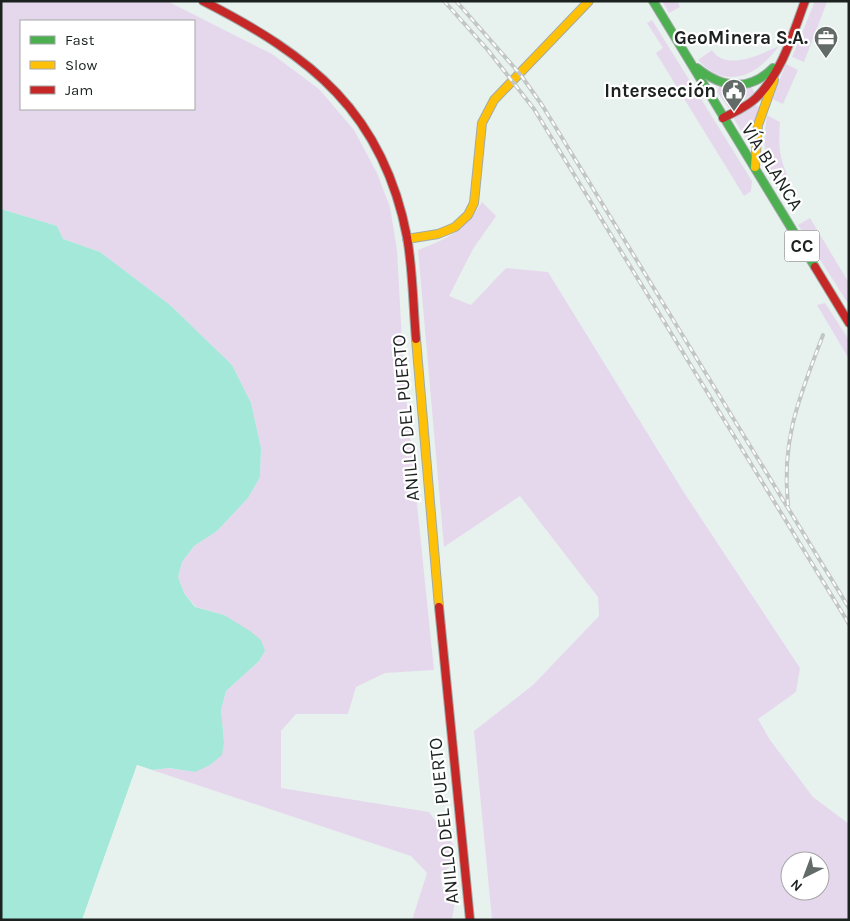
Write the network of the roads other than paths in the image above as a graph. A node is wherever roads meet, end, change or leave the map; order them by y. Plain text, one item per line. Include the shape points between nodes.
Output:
1 (203, 1) edge
2 (589, 1) edge
3 (652, 1) edge
4 (805, 1) edge
5 (784, 54) junction
6 (688, 60) junction
7 (723, 118) junction
8 (755, 168) junction
9 (406, 239) junction
10 (849, 324) edge
11 (470, 920) edge

1 - 9 main road, ANILLO DEL PUERTO via 271,37 304,61 336,91 379,150 389,172
2 - 9 main road via 494,100 482,123 474,203 468,215 455,227
3 - 6 main road, VÍA BLANCA
4 - 5 main road
5 - 6 main road via 764,76 744,86 715,81
5 - 7 main road via 760,95
5 - 8 main road via 758,125
6 - 7 main road, VÍA BLANCA
7 - 8 main road, VÍA BLANCA / CC
8 - 10 main road, VÍA BLANCA / CC
9 - 11 main road, ANILLO DEL PUERTO

